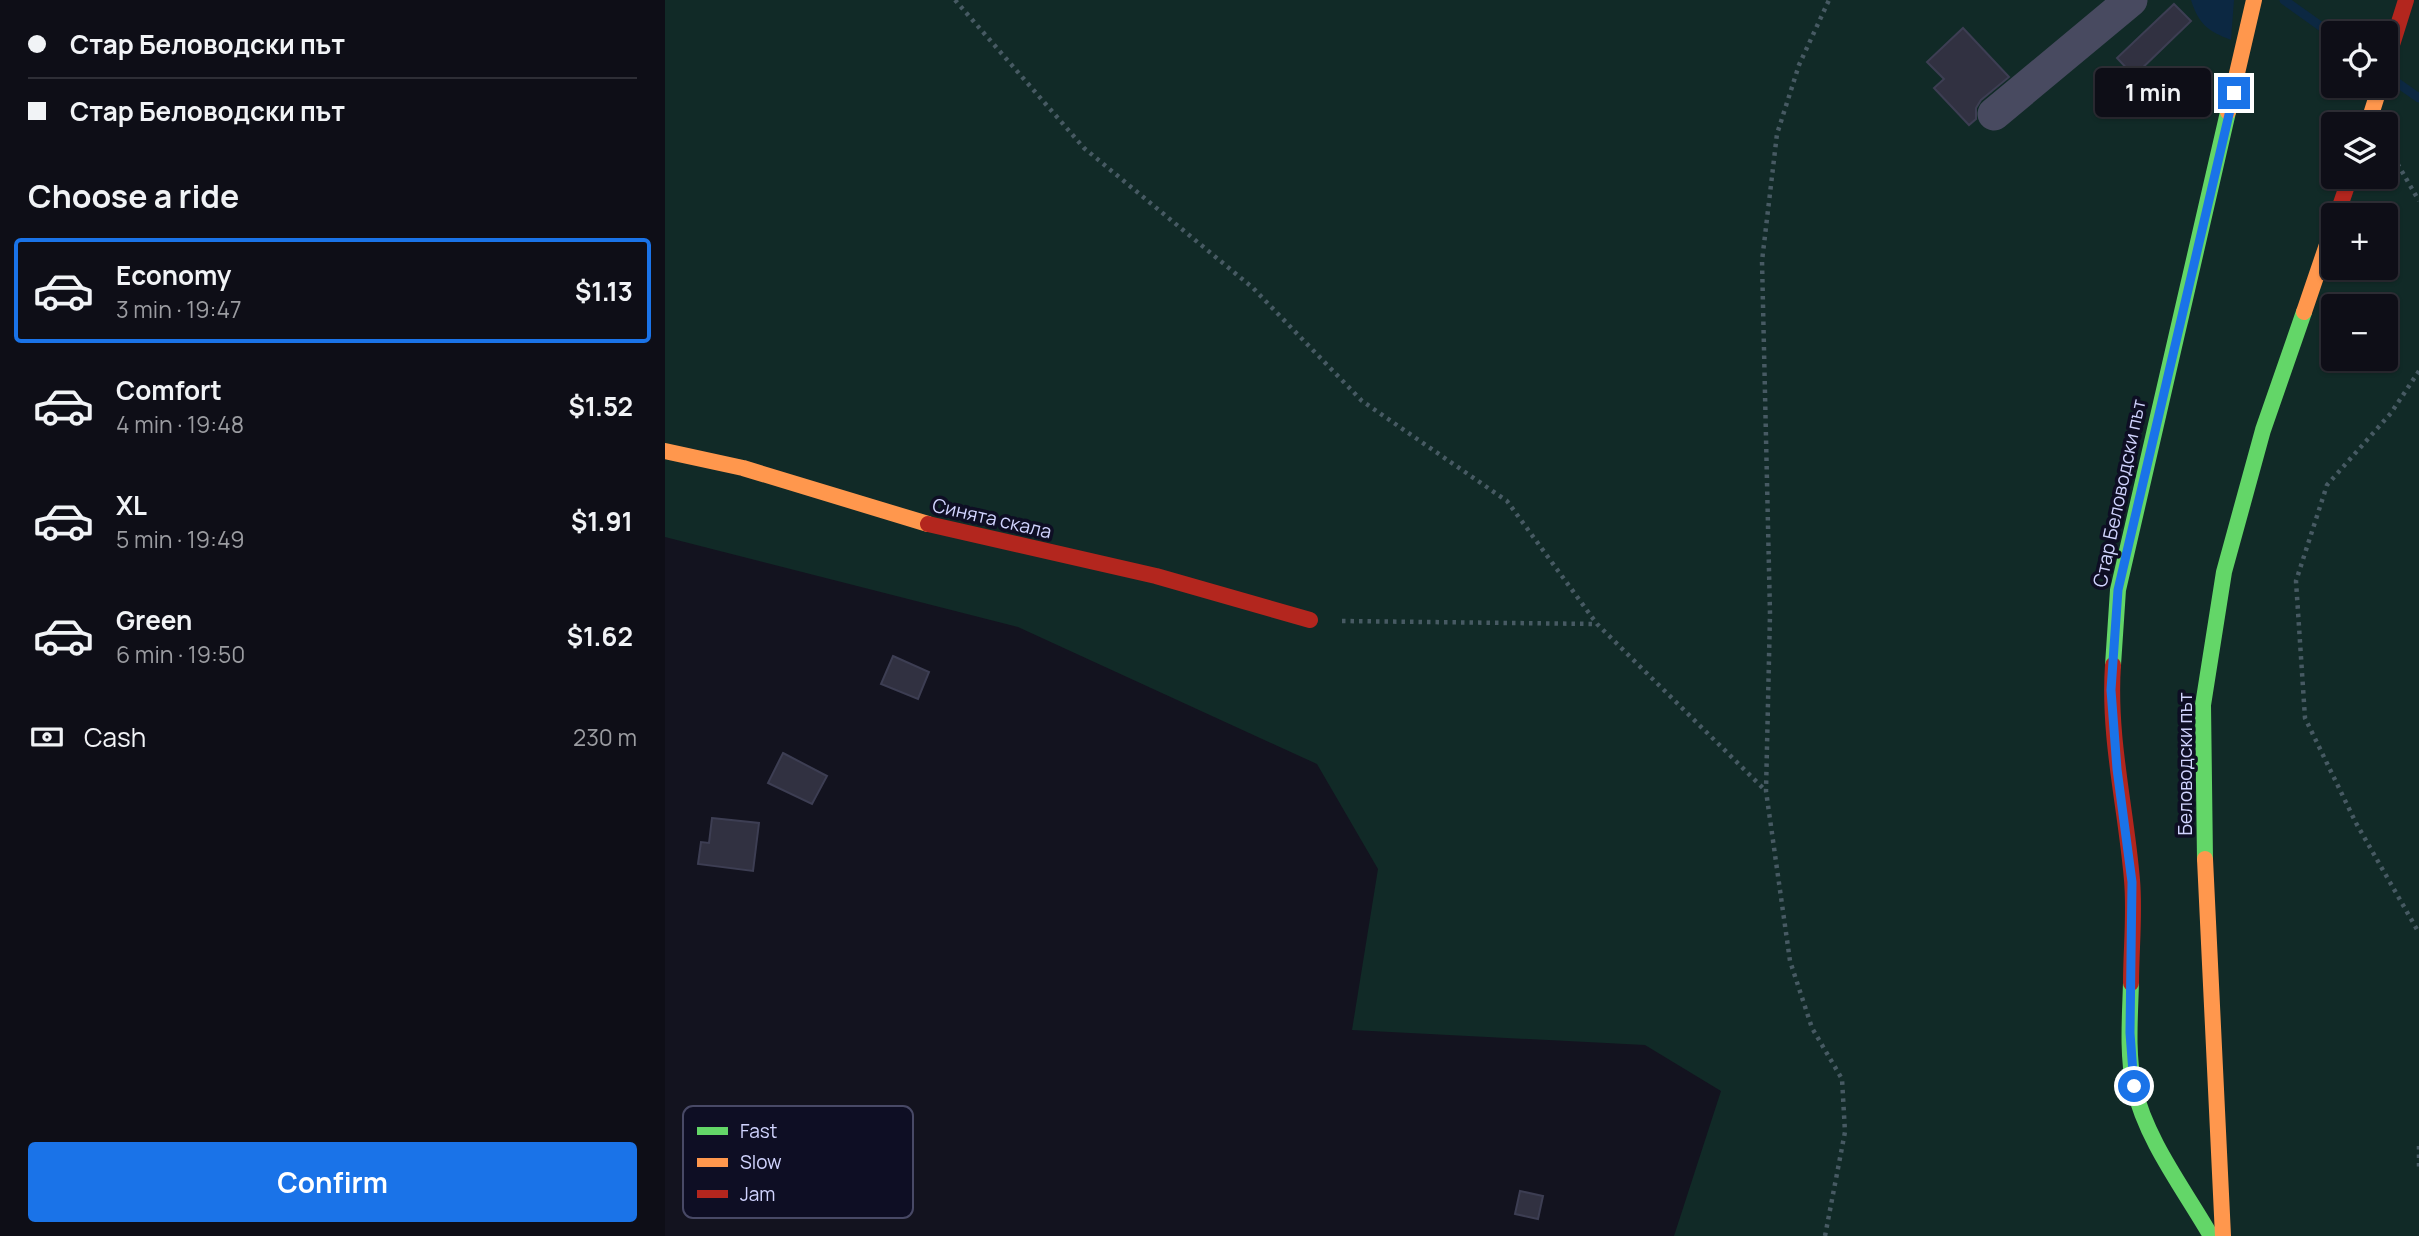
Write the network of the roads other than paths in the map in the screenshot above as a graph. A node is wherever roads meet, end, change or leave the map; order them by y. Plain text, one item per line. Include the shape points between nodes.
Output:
1 (2131, 0) edge
2 (2254, 0) edge
3 (2406, 0) edge
4 (2398, 26) edge
5 (1994, 114) dead end
6 (2321, 262) edge
7 (665, 451) edge
8 (1310, 620) road end
9 (2211, 1236) edge
10 (2223, 1236) edge

1 - 5 street
2 - 9 street, Стар Беловодски път via 2118,590 2111,690 2132,882 2134,1086 2150,1130
3 - 4 street
6 - 10 street, Беловодски път via 2263,430 2227,559 2203,705 2206,918
7 - 8 street, Синята скала via 743,468 954,532 1156,576

